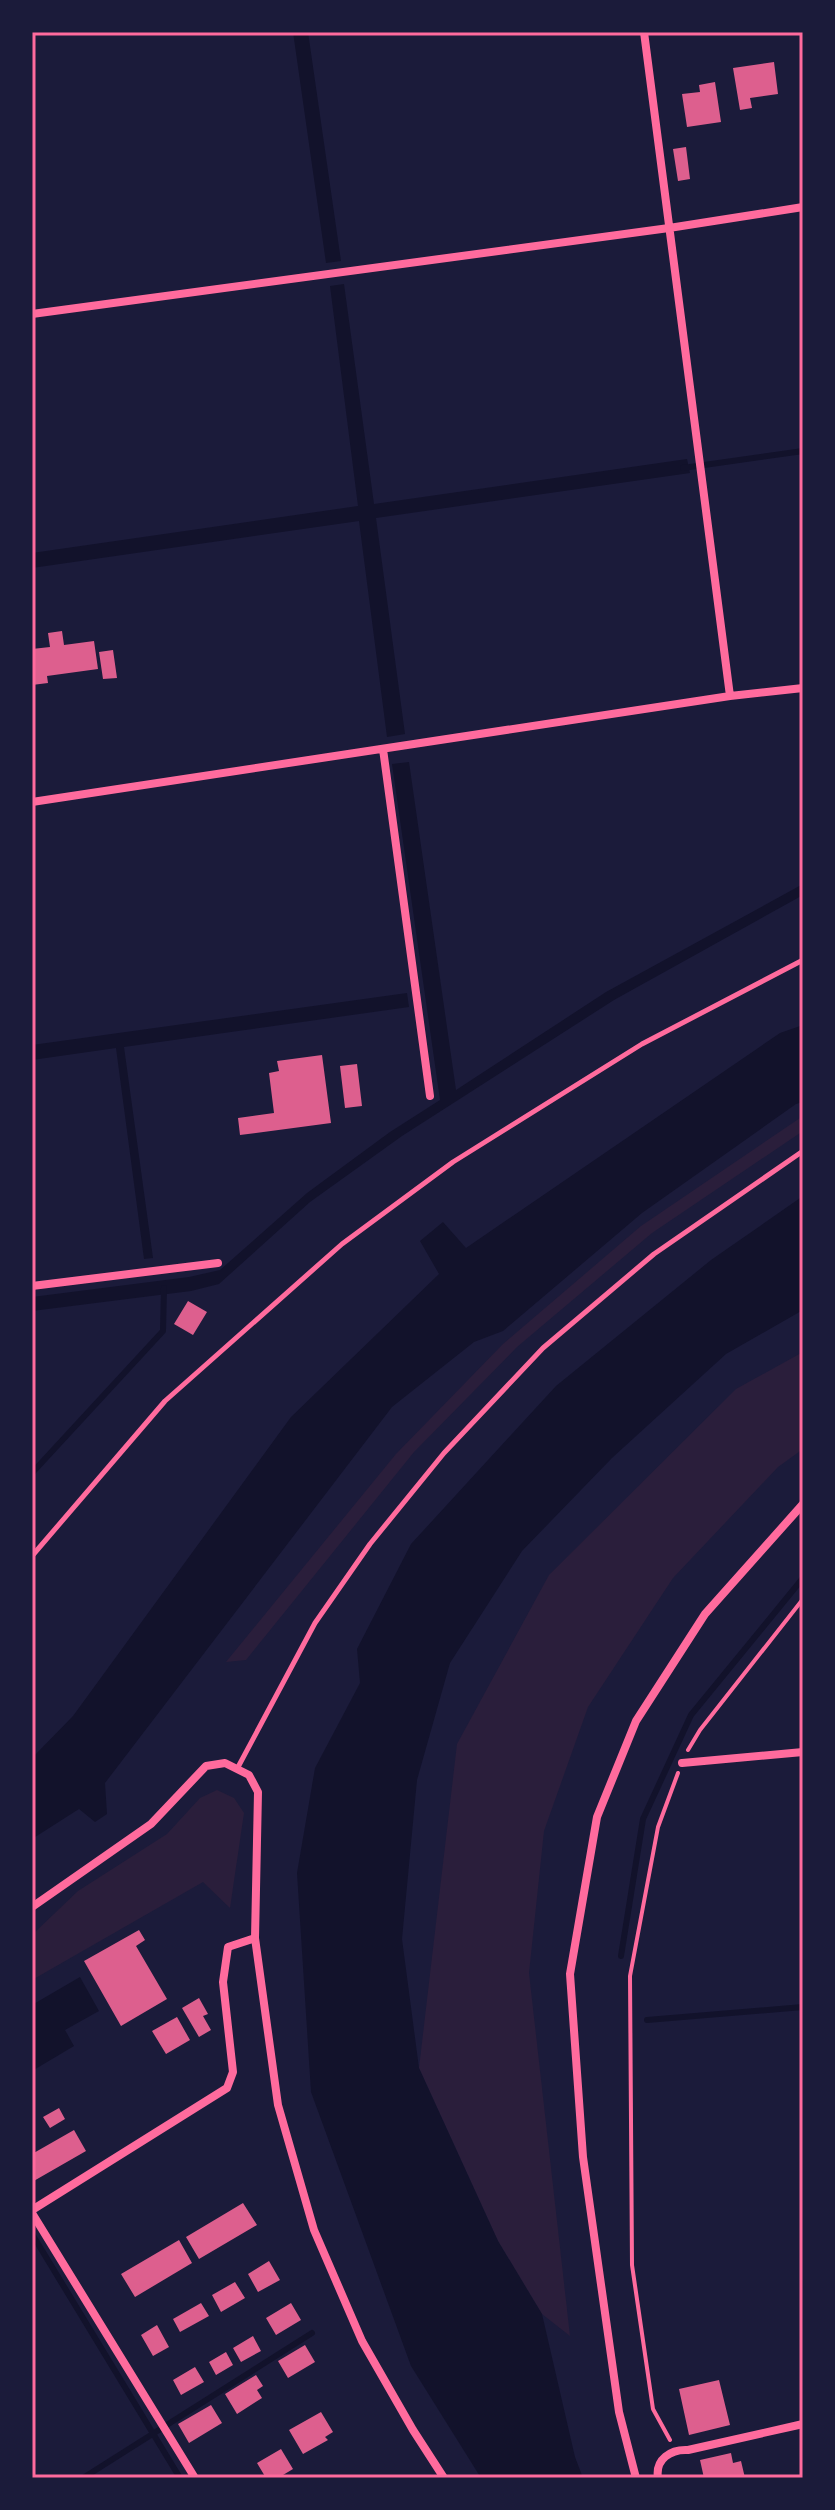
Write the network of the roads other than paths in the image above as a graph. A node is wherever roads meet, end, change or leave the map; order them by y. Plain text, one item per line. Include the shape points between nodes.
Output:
1 (644, 32) edge
2 (803, 207) edge
3 (669, 228) junction
4 (32, 314) edge
5 (803, 688) edge
6 (730, 696) junction
7 (383, 749) junction
8 (32, 802) edge
9 (803, 960) edge
10 (430, 1096) dead end
11 (803, 1151) edge
12 (218, 1263) dead end
13 (32, 1286) edge
14 (803, 1504) edge
15 (32, 1556) edge
16 (803, 1752) edge
17 (682, 1763) road end
18 (237, 1769) junction
19 (32, 1907) edge
20 (255, 1938) junction
21 (32, 2211) edge
22 (803, 2424) edge
23 (195, 2478) edge
24 (444, 2478) edge
25 (636, 2478) edge
26 (658, 2478) edge

1 - 3 street
2 - 3 street
3 - 4 street
3 - 6 street
5 - 6 street
6 - 7 street
7 - 8 street
7 - 10 street
9 - 15 lane via 642,1044 453,1162 342,1244 165,1401
11 - 18 lane via 643,1263 543,1348 444,1453 315,1623
12 - 13 street
14 - 25 street via 705,1614 636,1721 597,1817 570,1974 583,2157 619,2412
16 - 17 street
18 - 19 street via 225,1763 206,1766 151,1824
18 - 20 street via 249,1775 258,1792
20 - 21 street via 228,1947 223,1982 233,2072 227,2088
20 - 24 street via 278,2105 314,2230 362,2341
21 - 23 street
22 - 26 street via 675,2449 663,2457

